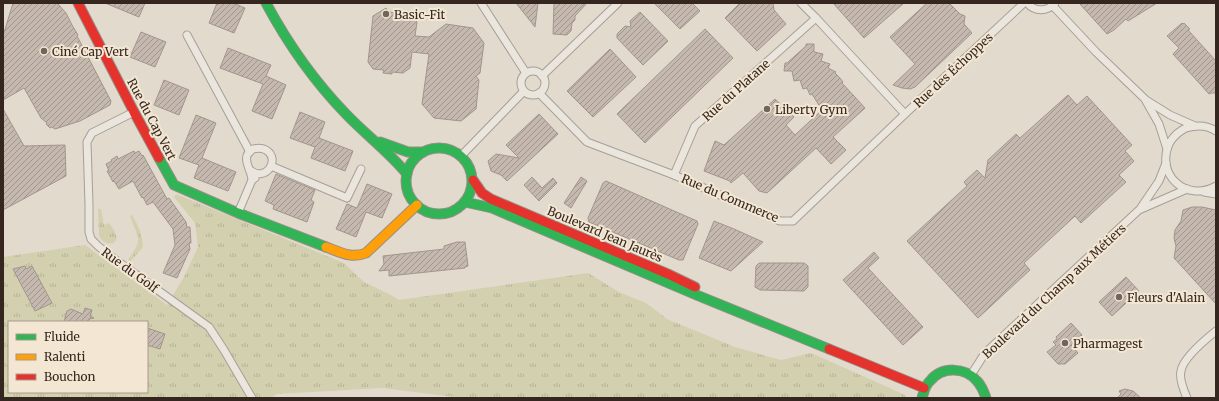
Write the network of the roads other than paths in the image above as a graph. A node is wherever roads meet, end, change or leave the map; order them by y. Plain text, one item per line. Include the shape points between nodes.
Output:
1 (78, 3) edge
2 (266, 3) edge
3 (481, 3) edge
4 (618, 3) edge
5 (801, 3) edge
6 (1026, 3) edge
7 (1054, 4) edge
8 (816, 18) junction
9 (188, 35) dead end
10 (526, 73) junction
11 (542, 76) junction
12 (524, 91) junction
13 (539, 93) junction
14 (1146, 100) junction
15 (134, 112) junction
16 (905, 114) junction
17 (1196, 126) junction
18 (1215, 129) edge
19 (374, 140) junction
20 (1167, 149) junction
21 (250, 152) junction
22 (423, 152) junction
23 (461, 156) junction
24 (1166, 164) junction
25 (271, 166) junction
26 (361, 169) dead end
27 (250, 170) junction
28 (261, 174) junction
29 (407, 174) junction
30 (674, 174) junction
31 (252, 180) junction
32 (473, 180) junction
33 (1216, 186) edge
34 (1187, 189) junction
35 (1200, 191) junction
36 (1216, 194) edge
37 (465, 202) junction
38 (417, 205) junction
39 (1140, 209) junction
40 (238, 213) junction
41 (730, 309) junction
42 (1216, 331) edge
43 (971, 374) junction
44 (924, 388) junction
45 (252, 398) edge
46 (922, 398) edge
47 (986, 398) edge
48 (1187, 398) edge

1 - 15 street, Rue du Cap Vert
2 - 19 street via 310,74 346,114
3 - 10 street
4 - 11 street
5 - 8 street, Rue des Échoppes
6 - 7 street via 1042,10
6 - 16 street, Rue des Échoppes
7 - 14 street via 1096,52
8 - 16 street, Rue des Échoppes
8 - 30 street, Rue du Platane via 695,126
9 - 21 street
10 - 11 street via 533,71
10 - 12 street via 521,82
11 - 13 street via 544,83
12 - 13 street via 533,95
12 - 23 street
13 - 30 street, Rue du Commerce via 587,142
14 - 17 street via 1170,115
14 - 20 street
15 - 40 street, Rue du Cap Vert via 174,185
15 - 45 street, Rue du Golf via 92,133 87,142 91,239 109,255 209,327
16 - 30 street, Rue du Commerce via 793,221 780,221
17 - 18 street
17 - 20 street via 1181,130 1173,137
19 - 22 street via 408,152
19 - 29 street
20 - 24 street
21 - 25 street via 258,148 266,150 272,157
21 - 27 street via 246,159
22 - 23 street via 432,148 443,148 453,150
22 - 29 street via 410,165
23 - 32 street via 469,167
24 - 34 street via 1174,180
24 - 39 street, Boulevard du Champ aux Métiers via 1159,181
25 - 26 street via 347,198
25 - 28 street
27 - 28 street
27 - 31 street
28 - 31 street
29 - 38 street via 408,191
31 - 40 street
32 - 37 street
32 - 41 street, Boulevard Jean Jaurès via 482,193 491,199 668,274 716,297
33 - 35 street
34 - 35 street
34 - 39 street, Boulevard du Champ aux Métiers
35 - 36 street
37 - 38 street via 452,211 436,214
37 - 41 street, Boulevard Jean Jaurès via 492,208
38 - 40 street, Rue du Cap Vert via 366,253 358,256 348,255
39 - 43 street, Boulevard du Champ aux Métiers via 985,353
41 - 44 street, Boulevard Jean Jaurès
42 - 48 street via 1187,359 1181,371
43 - 44 street via 961,370 950,370 931,379
43 - 47 street via 979,381
44 - 46 street

